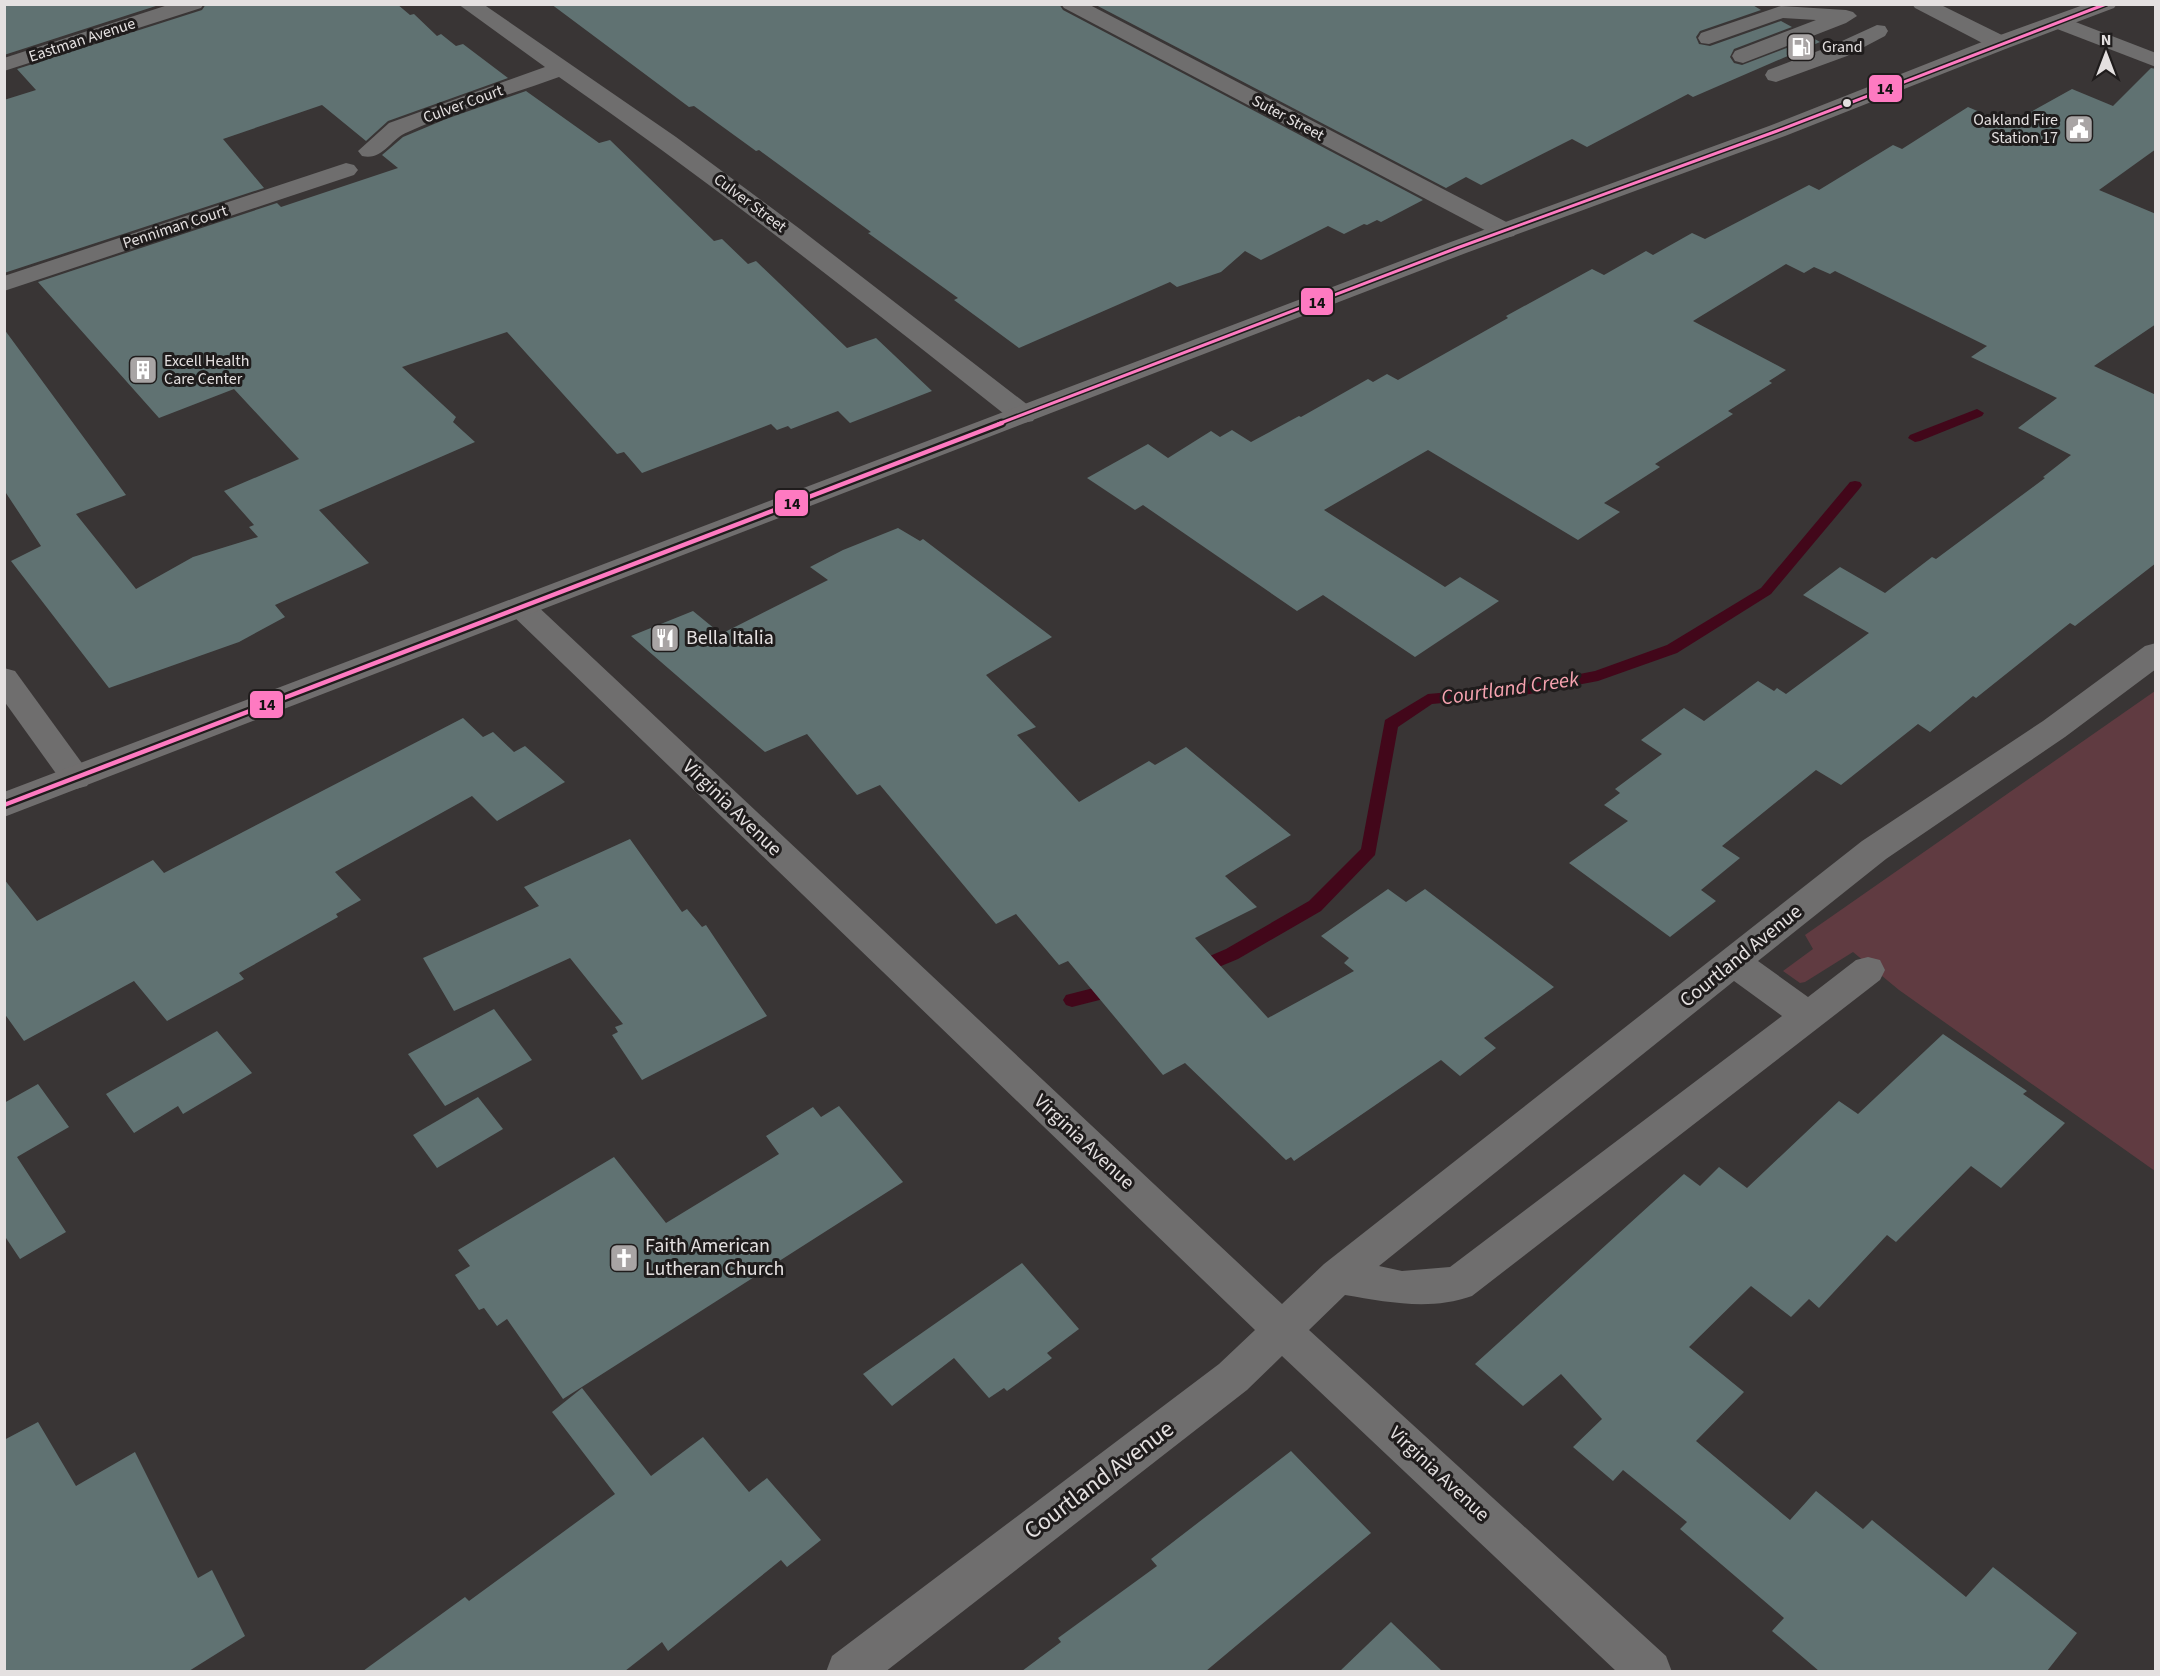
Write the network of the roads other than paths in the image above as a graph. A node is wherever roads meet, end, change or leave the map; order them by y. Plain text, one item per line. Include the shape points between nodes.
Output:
1 (194, 4) edge
2 (468, 4) edge
3 (1071, 4) edge
4 (1922, 4) edge
5 (2107, 4) edge
6 (2061, 21) junction
7 (1877, 31) dead end
8 (1709, 38) dead end
9 (2000, 43) junction
10 (1743, 56) dead end
11 (2156, 61) edge
12 (4, 65) edge
13 (563, 68) junction
14 (1776, 75) dead end
15 (370, 151) dead end
16 (346, 170) dead end
17 (1505, 231) junction
18 (4, 284) edge
19 (1023, 415) junction
20 (522, 608) junction
21 (2156, 653) edge
22 (9, 692) edge
23 (75, 778) junction
24 (4, 805) edge
25 (1734, 962) junction
26 (1868, 970) dead end
27 (1808, 1016) junction
28 (1338, 1276) junction
29 (1282, 1330) junction
30 (848, 1671) edge
31 (1650, 1671) edge

1 - 12 street, Eastman Avenue
2 - 13 street, Culver Street
3 - 17 street, Suter Street
4 - 9 street
5 - 6 main road
6 - 9 main road
6 - 11 street
7 - 14 street via 1839,51
8 - 10 street via 1780,12 1846,16
9 - 17 main road via 1777,131
13 - 15 street, Culver Court via 397,128
13 - 19 street, Culver Street via 782,227
16 - 18 street, Penniman Court
17 - 19 main road
19 - 20 main road
20 - 23 main road
20 - 29 street, Virginia Avenue
21 - 25 street, Courtland Avenue via 2054,729 1874,850
22 - 23 street
23 - 24 main road
25 - 27 street
25 - 28 street, Courtland Avenue
26 - 27 street
27 - 28 street via 1458,1284 1402,1288
28 - 29 street, Courtland Avenue
29 - 30 street, Courtland Avenue via 1233,1377
29 - 31 street, Virginia Avenue

